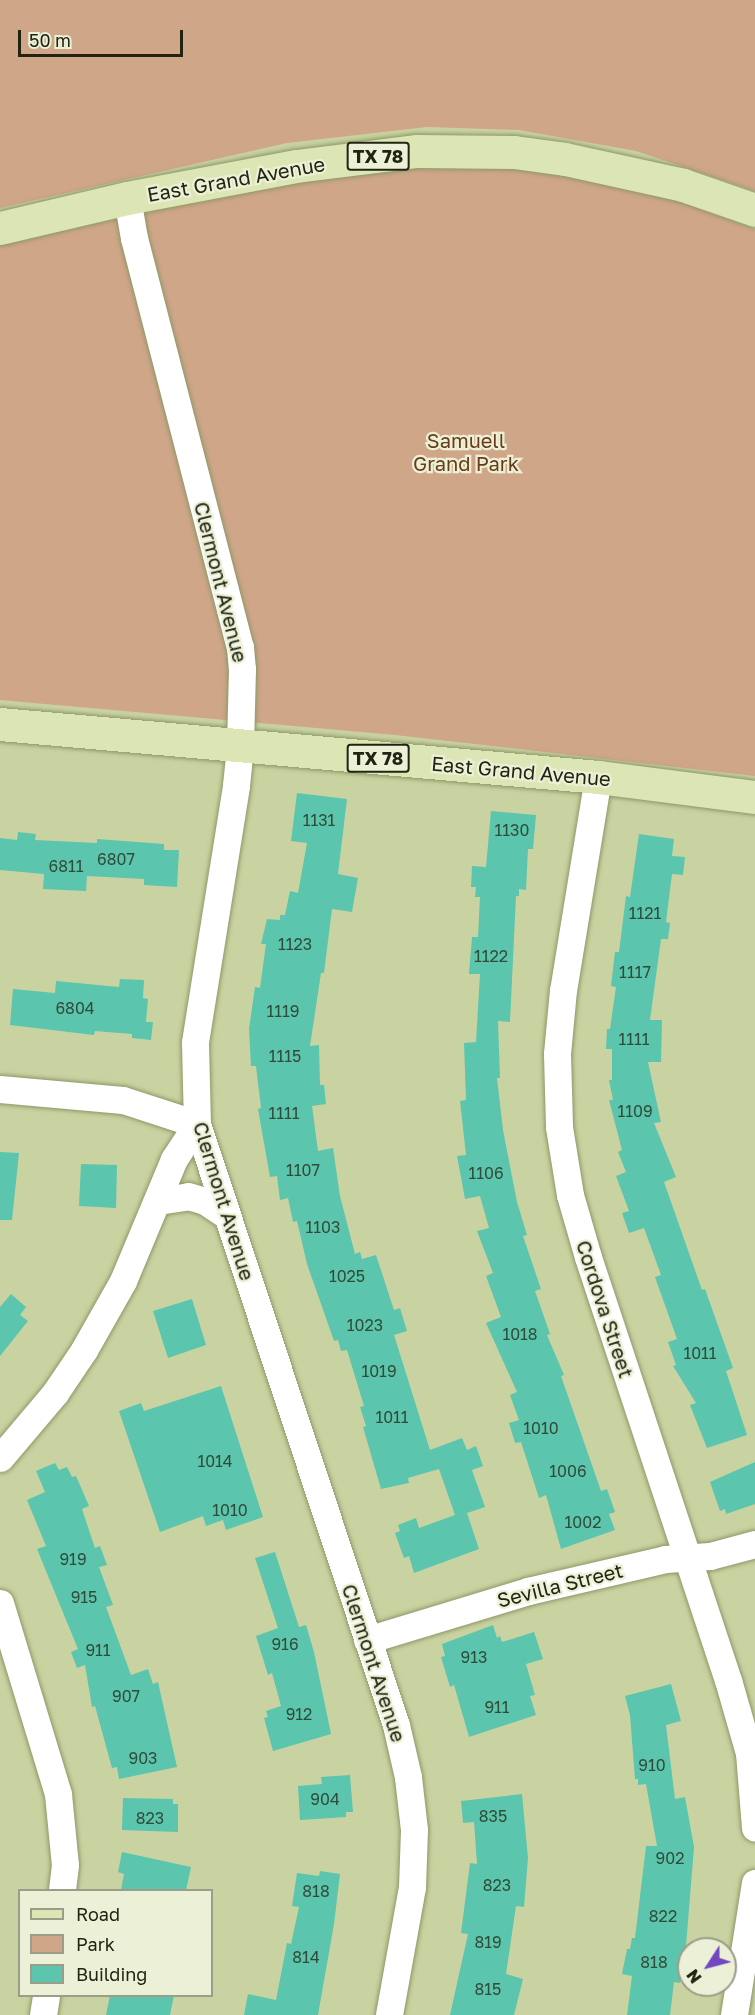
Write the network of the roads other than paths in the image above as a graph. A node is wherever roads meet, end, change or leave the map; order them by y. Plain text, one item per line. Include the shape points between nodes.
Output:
1 (127, 198) junction
2 (755, 210) edge
3 (0, 228) edge
4 (0, 724) edge
5 (240, 747) junction
6 (598, 777) junction
7 (755, 797) edge
8 (0, 1089) edge
9 (197, 1124) junction
10 (158, 1201) junction
11 (227, 1216) junction
12 (9, 1438) edge
13 (0, 1458) edge
14 (755, 1544) edge
15 (686, 1557) junction
16 (0, 1603) edge
17 (367, 1640) junction
18 (755, 1828) edge
19 (755, 1883) edge
20 (62, 1889) edge
21 (46, 1997) edge
22 (43, 2015) edge
23 (388, 2015) edge
24 (734, 2015) edge

1 - 2 main road, East Grand Avenue / TX 78 via 296,166 417,151 468,150 514,152 613,168 683,185
1 - 3 main road, East Grand Avenue / TX 78
1 - 5 street, Clermont Avenue via 240,647
4 - 5 main road, East Grand Avenue / TX 78
5 - 6 main road, East Grand Avenue / TX 78
5 - 9 street, Clermont Avenue via 195,1043
6 - 7 main road, East Grand Avenue / TX 78
6 - 15 street, Cordova Street via 563,990 557,1054 559,1126 570,1195 588,1257
8 - 9 street via 123,1100
9 - 10 street via 174,1159
9 - 11 street, Clermont Avenue
10 - 11 street via 188,1196 205,1201
10 - 12 street via 123,1281 84,1350
11 - 17 street, Clermont Avenue
12 - 13 street
14 - 15 street, Sevilla Street via 710,1556
15 - 17 street, Sevilla Street via 528,1591
15 - 18 street, Cordova Street via 749,1754
16 - 20 street via 58,1794 65,1865
17 - 23 street, Clermont Avenue via 396,1725 408,1777 414,1830 412,1887
19 - 24 street
21 - 22 street

